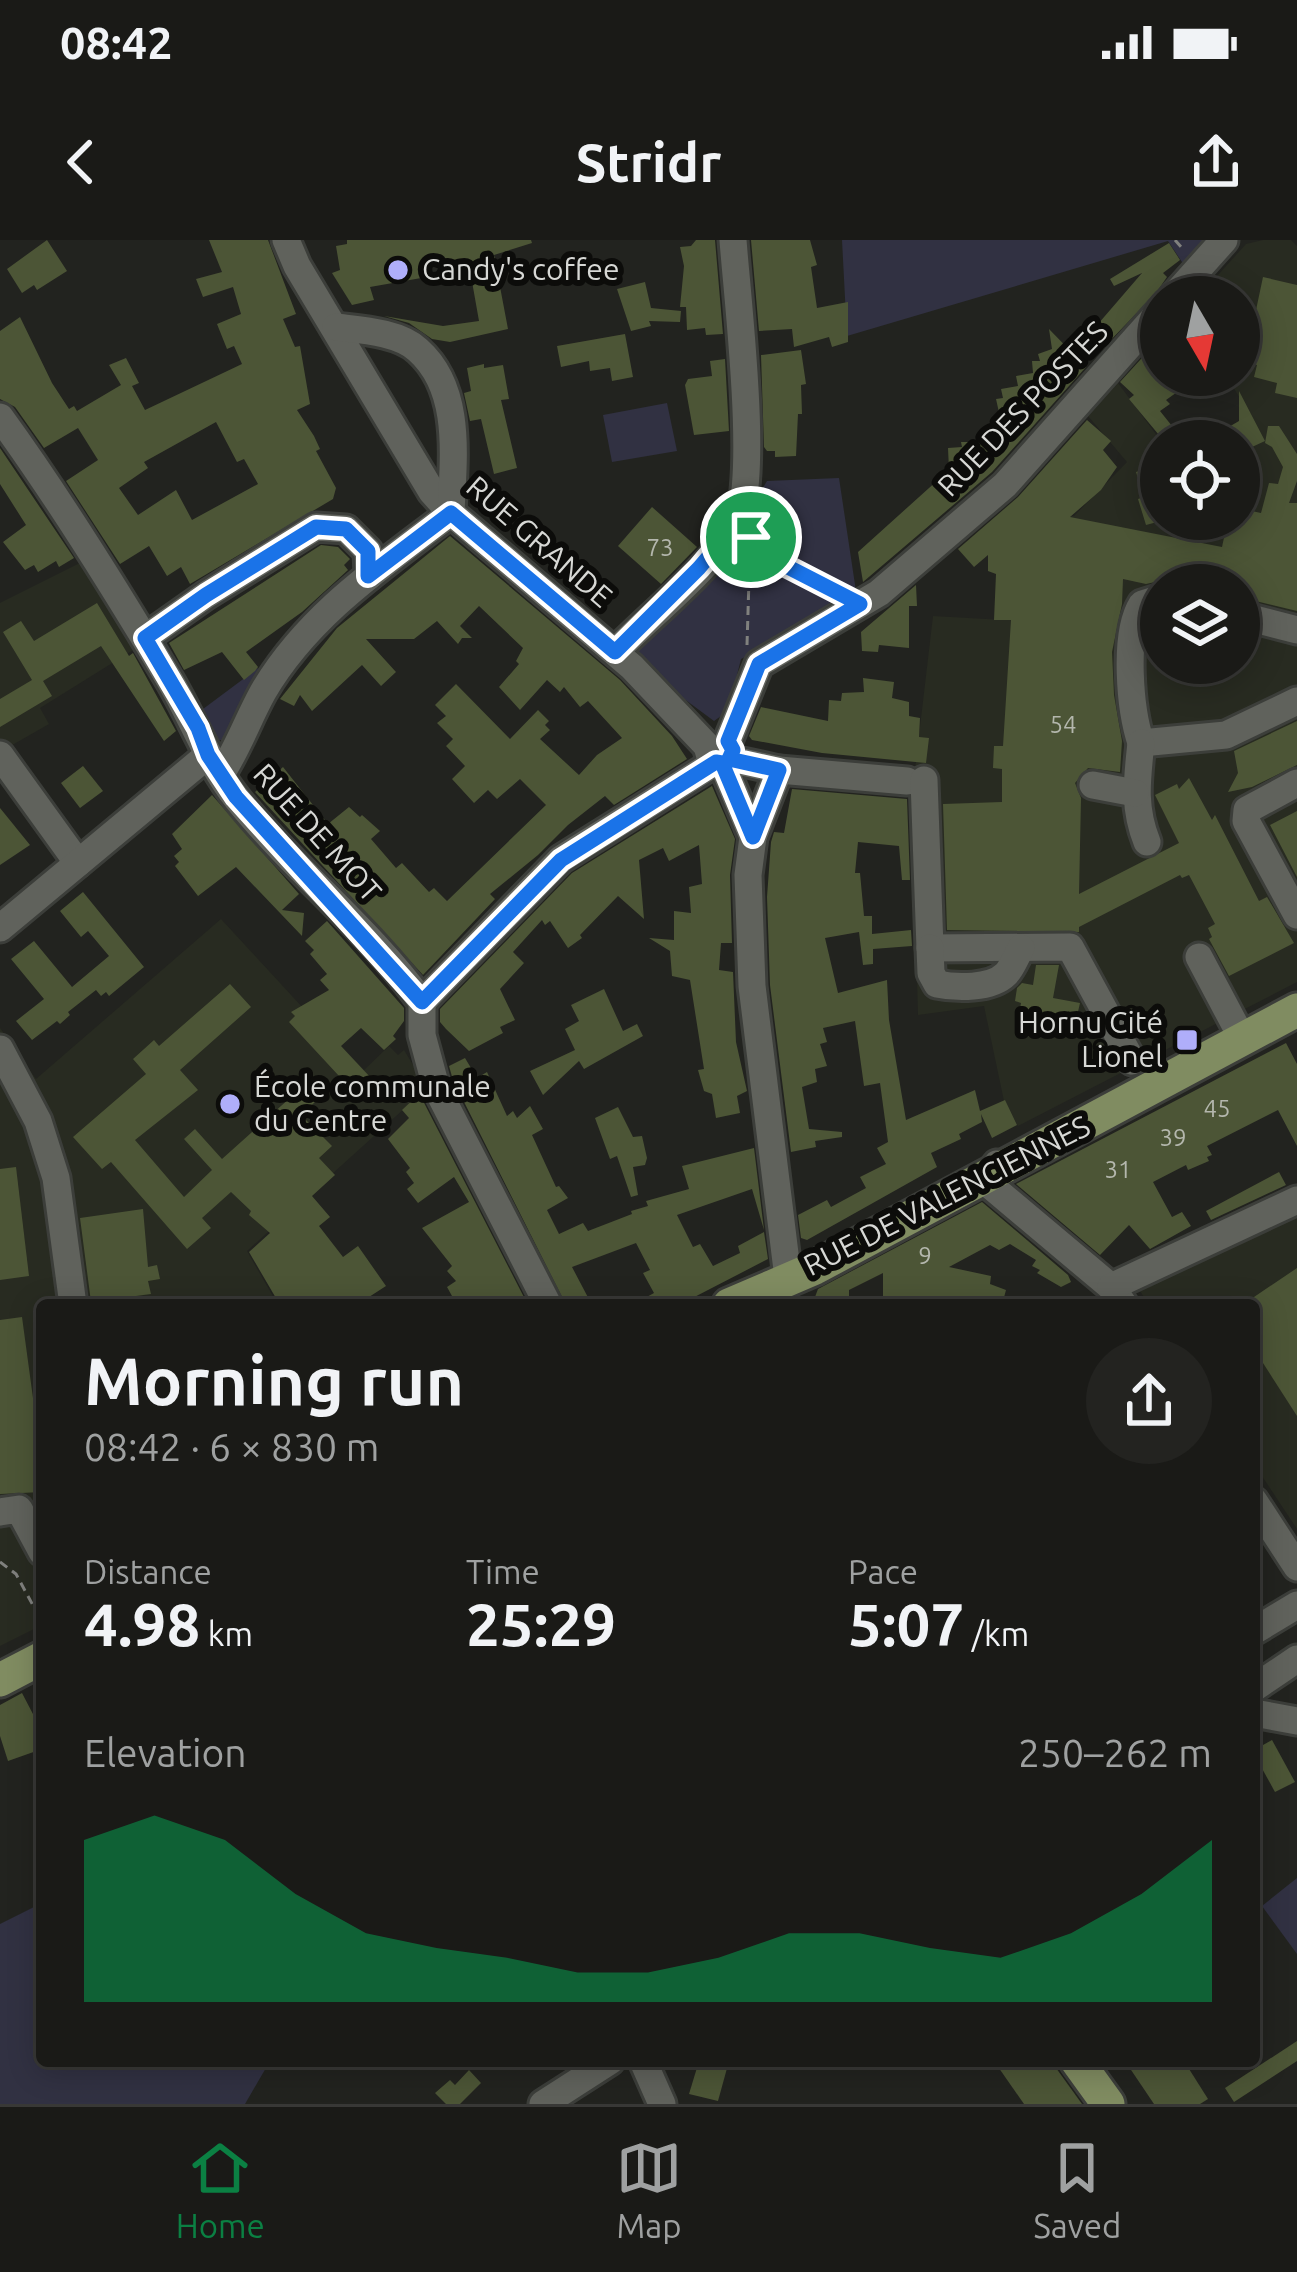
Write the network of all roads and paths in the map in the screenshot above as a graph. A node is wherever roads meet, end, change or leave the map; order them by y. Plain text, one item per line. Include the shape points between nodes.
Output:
1 (286, 240) edge
2 (734, 240) edge
3 (1224, 240) edge
4 (1192, 276) edge
5 (336, 327) junction
6 (1140, 333) edge
7 (0, 417) edge
8 (451, 513) junction
9 (368, 576) junction
10 (860, 604) junction
11 (1140, 607) edge
12 (1260, 620) edge
13 (1297, 630) edge
14 (145, 638) junction
15 (615, 652) junction
16 (759, 664) junction
17 (1297, 701) edge
18 (1141, 743) junction
19 (721, 754) junction
20 (0, 755) edge
21 (214, 765) junction
22 (779, 770) junction
23 (1297, 783) edge
24 (1093, 784) dead end
25 (1135, 793) junction
26 (753, 837) junction
27 (1147, 842) dead end
28 (78, 862) junction
29 (1297, 915) edge
30 (0, 928) edge
31 (1199, 957) dead end
32 (422, 1002) junction
33 (1297, 1010) edge
34 (1242, 1038) junction
35 (0, 1049) edge
36 (1134, 1077) junction
37 (1042, 1129) junction
38 (986, 1178) junction
39 (1297, 1200) edge
40 (789, 1292) edge
41 (1117, 1296) edge
42 (73, 1299) edge
43 (545, 1299) edge
44 (757, 1299) edge
45 (20, 1509) edge
46 (1260, 1510) edge
47 (36, 1540) edge
48 (0, 1562) edge
49 (1297, 1568) edge
50 (1297, 1605) edge
51 (36, 1611) edge
52 (1260, 1627) edge
53 (1297, 1659) edge
54 (36, 1661) edge
55 (0, 1680) edge
56 (1260, 1684) edge
57 (1260, 1714) edge
58 (1297, 1721) edge
59 (646, 2067) edge
60 (1081, 2067) edge
61 (1095, 2067) edge
62 (568, 2072) edge
63 (543, 2104) edge
64 (662, 2104) edge
65 (1108, 2104) edge
66 (1122, 2104) edge

1 - 5 street, RUE GRANDE
2 - 15 street via 748,477 738,522
3 - 4 street
5 - 8 street, RUE GRANDE
5 - 8 street via 417,348 448,394
6 - 10 street, RUE DES POSTES via 1005,484
7 - 14 street, RUE DE MOT
8 - 9 street
8 - 15 street, RUE GRANDE
9 - 14 street via 368,551 346,529 316,527
9 - 21 street via 309,630 263,691 237,750
10 - 16 street, RUE DES POSTES
10 - 16 path via 788,567 751,537 746,656
11 - 18 street via 1132,620 1132,718
12 - 13 street
14 - 21 street, RUE DE MOT
15 - 19 street, RUE GRANDE
16 - 19 street
17 - 18 street via 1226,735
18 - 25 street
19 - 22 street
19 - 26 street, RUE GRANDE
19 - 32 street via 561,860
20 - 28 street
21 - 28 street
21 - 32 street, RUE DE MOT
22 - 26 street
22 - 36 street via 916,781 930,948 1070,947
23 - 29 street via 1247,810 1246,820
24 - 25 street
25 - 27 street
26 - 40 street, RUE GRANDE via 752,986
28 - 30 street
31 - 34 street
32 - 43 street via 436,1088
33 - 34 main road, RUE DE VALENCIENNES
34 - 36 main road, RUE DE VALENCIENNES
35 - 42 street via 38,1121 56,1178
36 - 37 main road, RUE DE VALENCIENNES
36 - 38 main road, RUE DE VALENCIENNES via 1088,1125
37 - 38 street
37 - 40 main road, RUE DE VALENCIENNES via 812,1251
38 - 40 main road, RUE DE VALENCIENNES
38 - 41 street
39 - 41 street
40 - 44 main road
45 - 47 street
46 - 49 street
48 - 51 path
50 - 52 street
53 - 56 street
54 - 55 main road
57 - 58 street
59 - 64 street
60 - 65 main road
61 - 66 main road
62 - 63 street

